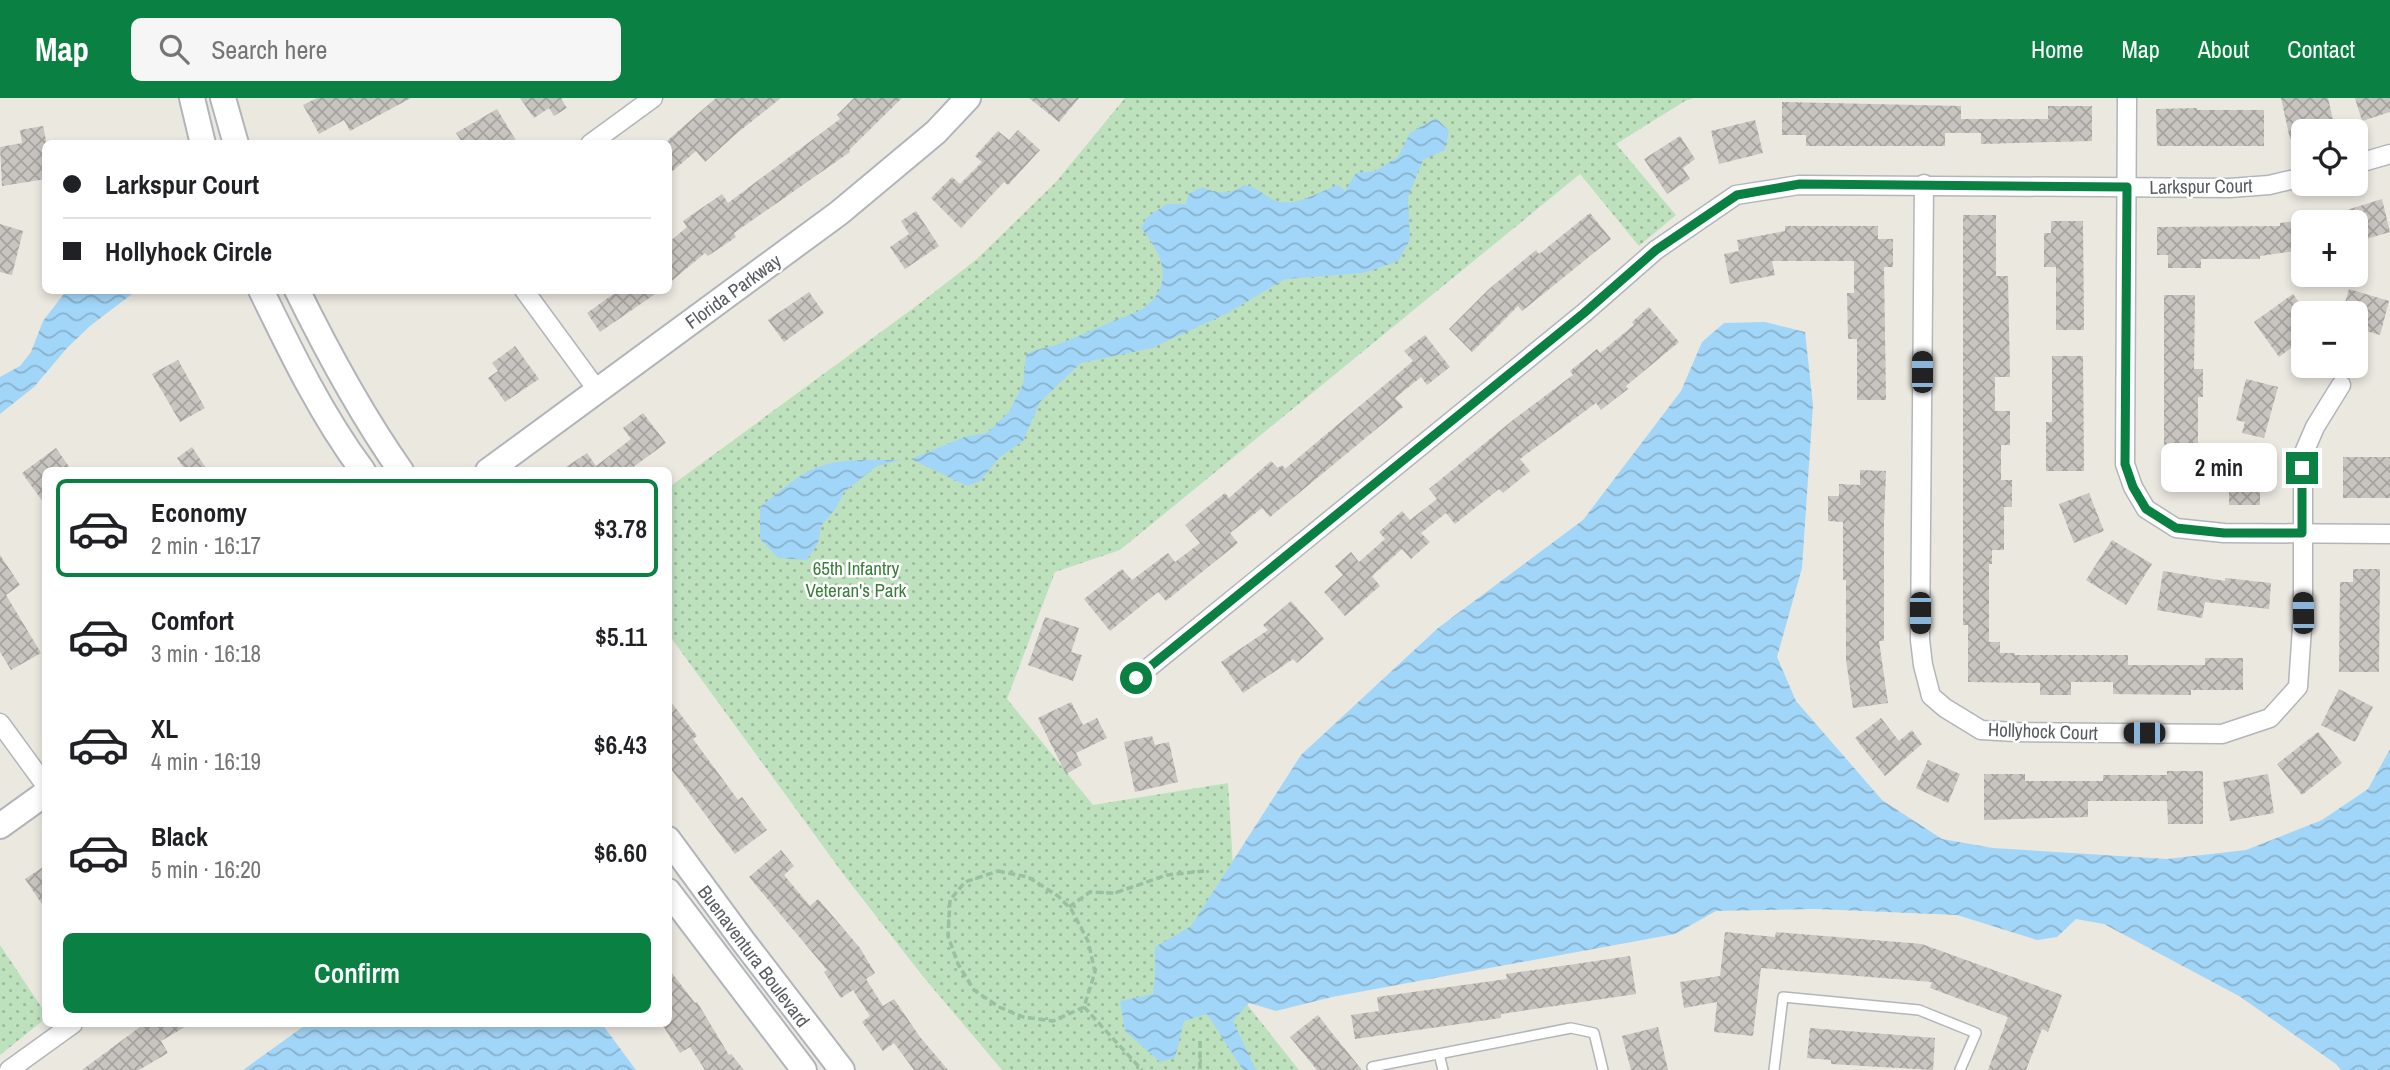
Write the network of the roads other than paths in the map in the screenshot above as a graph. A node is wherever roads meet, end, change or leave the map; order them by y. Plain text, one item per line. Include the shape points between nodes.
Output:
1 (192, 98) edge
2 (223, 98) edge
3 (653, 98) edge
4 (968, 98) edge
5 (2127, 98) edge
6 (202, 140) edge
7 (235, 140) edge
8 (595, 140) edge
9 (2390, 154) edge
10 (2368, 160) edge
11 (2291, 180) edge
12 (1924, 184) junction
13 (2127, 187) junction
14 (263, 294) edge
15 (299, 294) edge
16 (527, 294) edge
17 (2341, 385) dead end
18 (598, 391) junction
19 (359, 467) edge
20 (398, 467) edge
21 (494, 467) edge
22 (2302, 533) junction
23 (2390, 534) edge
24 (1136, 678) dead end
25 (0, 723) edge
26 (42, 781) edge
27 (42, 796) edge
28 (0, 826) edge
29 (672, 844) edge
30 (672, 896) edge
31 (69, 1027) edge
32 (1439, 1054) junction
33 (1372, 1067) dead end
34 (9, 1070) edge
35 (804, 1070) edge
36 (842, 1070) edge
37 (1443, 1070) edge
38 (1603, 1070) edge
39 (1774, 1070) edge
40 (1960, 1070) edge

1 - 6 main road
2 - 7 main road
3 - 8 street
4 - 18 main road, Florida Parkway via 936,132 839,213
5 - 13 street
9 - 10 street
11 - 13 street, Larkspur Court via 2230,188
12 - 13 street, Larkspur Court
12 - 22 street, Hollyhock Court via 1920,640 1931,696 1981,730 2015,733 2222,734 2270,719 2298,687
12 - 24 street, Larkspur Court via 1800,184 1737,195 1656,250
13 - 22 street via 2125,464 2133,487 2146,509 2176,528
14 - 19 main road
15 - 20 main road
16 - 18 street
17 - 22 street, Hollyhock Court via 2303,455
18 - 21 main road, Florida Parkway
22 - 23 street
25 - 26 street
27 - 28 main road
29 - 36 main road, Buenaventura Boulevard
30 - 35 main road, Buenaventura Boulevard
31 - 34 street
32 - 33 lane
32 - 37 lane
32 - 38 lane via 1571,1028 1594,1033
39 - 40 lane via 1783,997 1919,1010 1976,1033

